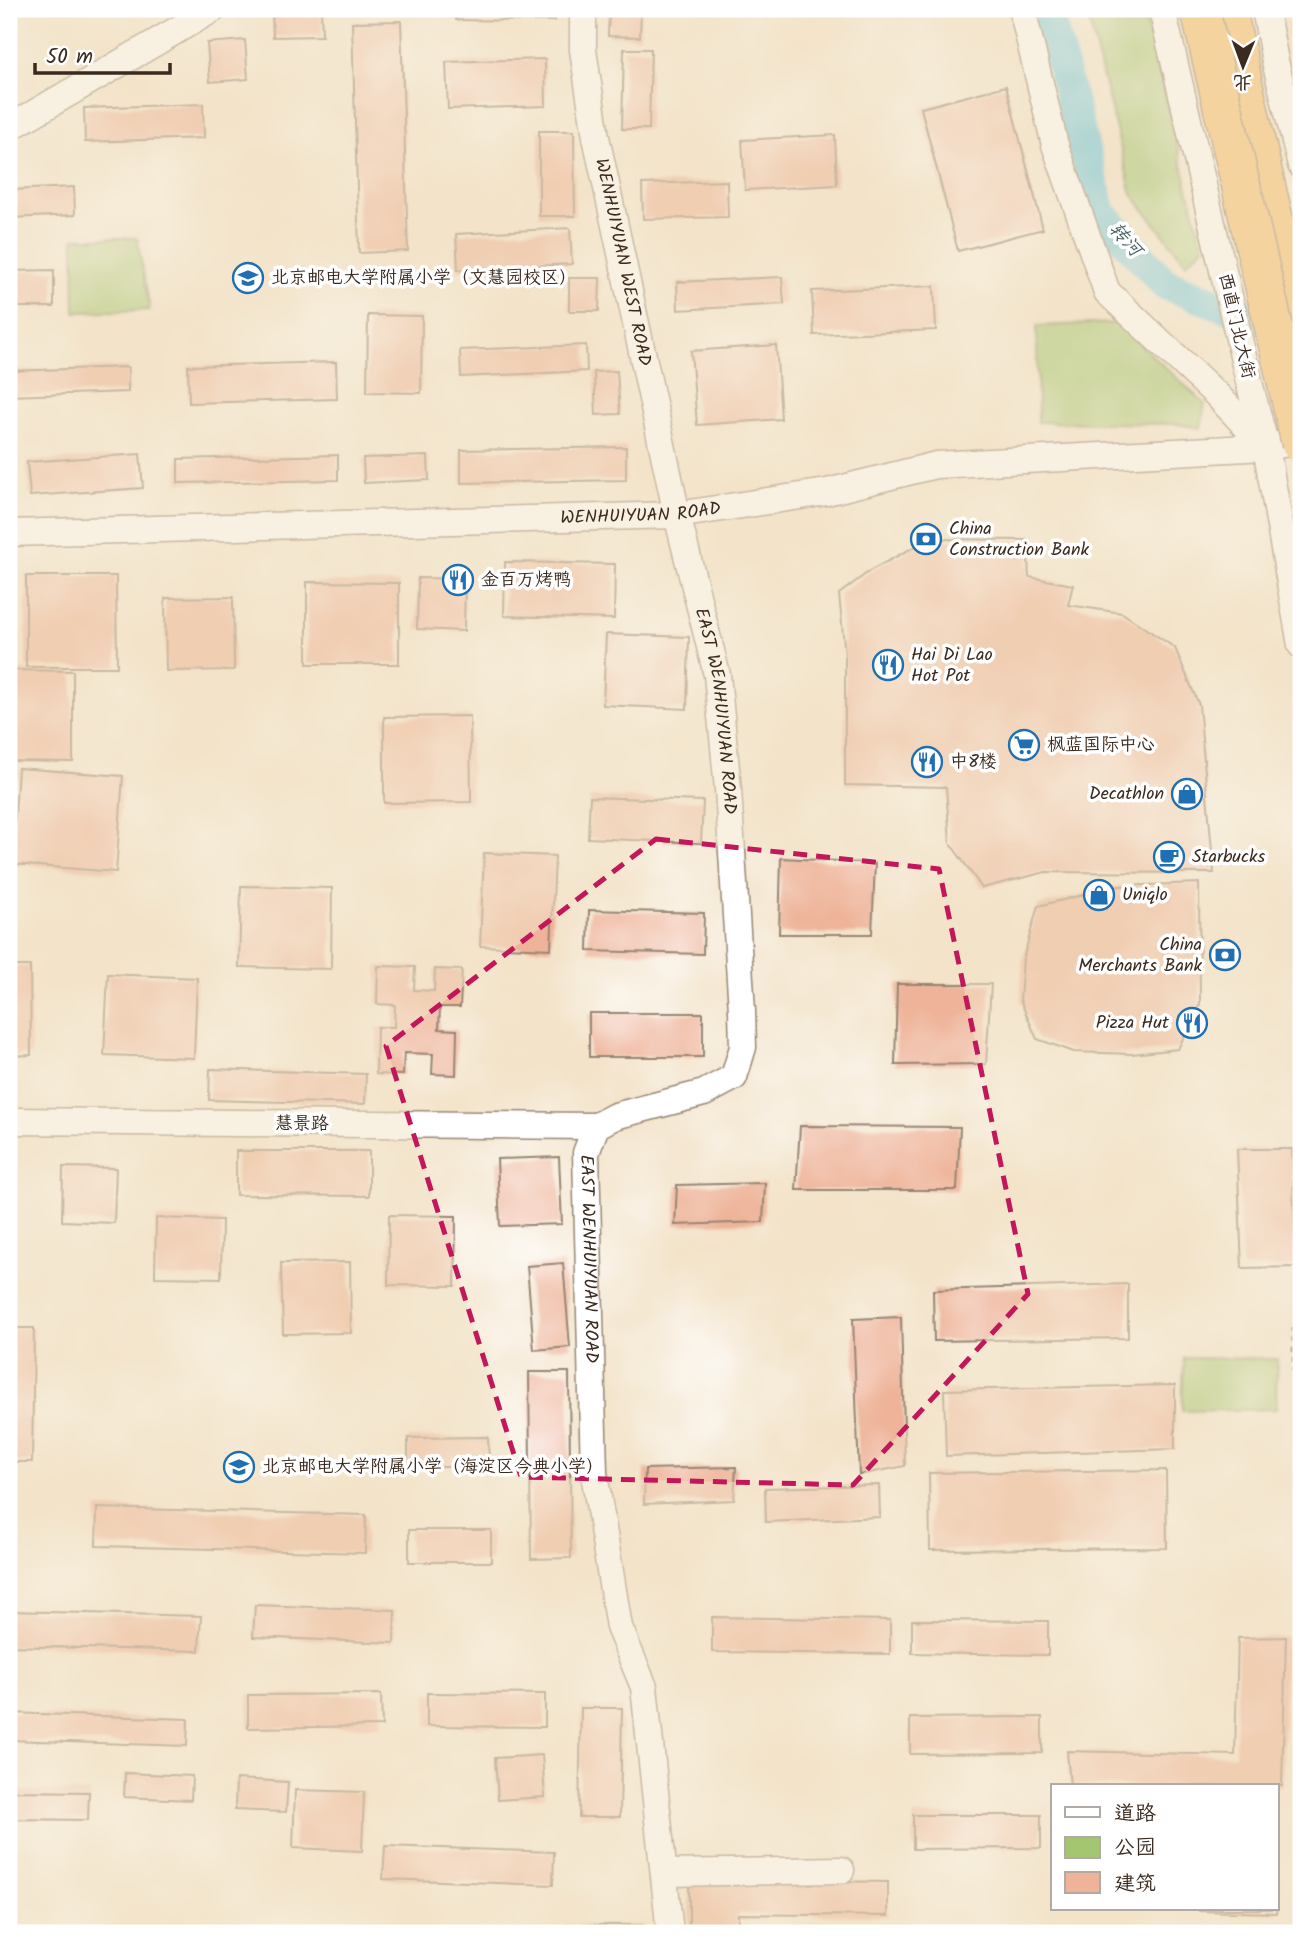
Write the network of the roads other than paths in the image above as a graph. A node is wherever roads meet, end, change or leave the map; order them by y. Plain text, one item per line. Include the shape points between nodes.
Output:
1 (213, 9) edge
2 (583, 9) edge
3 (1022, 9) edge
4 (1162, 9) edge
5 (1200, 9) edge
6 (1227, 9) edge
7 (1265, 9) edge
8 (9, 128) edge
9 (1301, 165) edge
10 (1301, 337) edge
11 (1248, 378) junction
12 (1301, 378) edge
13 (1290, 444) edge
14 (677, 514) junction
15 (1291, 519) edge
16 (9, 533) edge
17 (1301, 645) edge
18 (9, 1121) edge
19 (596, 1126) junction
20 (841, 1870) dead end
21 (664, 1873) junction
22 (670, 1933) edge

1 - 8 street
2 - 14 street, WENHUIYUAN WEST ROAD via 583,50 596,136
3 - 13 street via 1055,145 1107,292 1217,395
4 - 11 street, 西直门北大街
5 - 13 highway, bridge
6 - 10 highway
7 - 9 street
11 - 12 street
11 - 13 street, 西直门北大街
13 - 14 street, WENHUIYUAN ROAD via 936,465 827,492
13 - 15 street, 西直门北大街
14 - 16 street, WENHUIYUAN ROAD
14 - 19 street, EAST WENHUIYUAN ROAD via 716,675 728,789 743,1047 734,1077 704,1093 615,1116
15 - 17 street, 西直门北大街
18 - 19 street, 慧景路
19 - 21 street, EAST WENHUIYUAN ROAD via 586,1153 594,1473 619,1627 644,1687
20 - 21 street
21 - 22 street, EAST WENHUIYUAN ROAD

